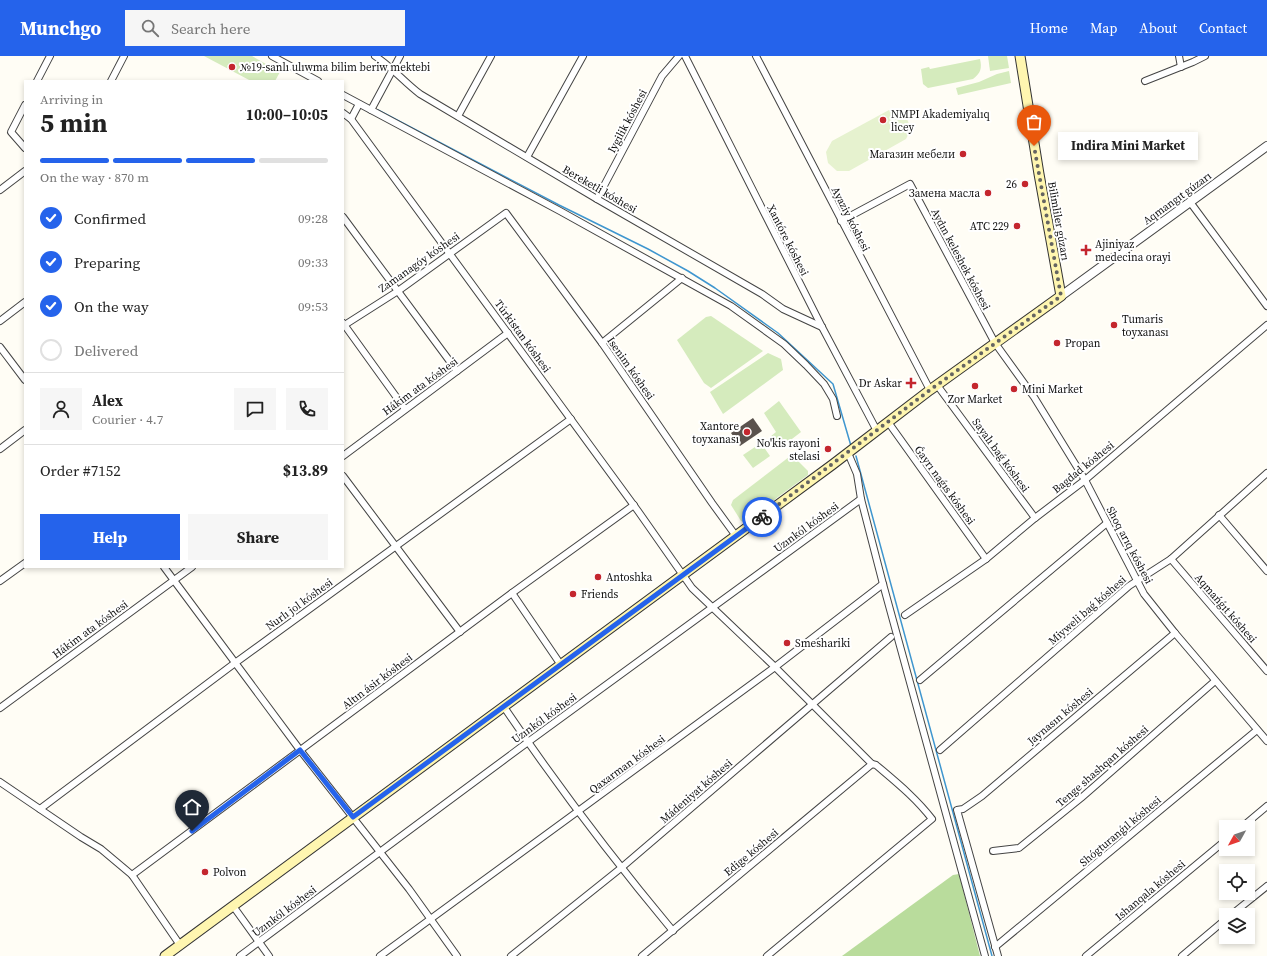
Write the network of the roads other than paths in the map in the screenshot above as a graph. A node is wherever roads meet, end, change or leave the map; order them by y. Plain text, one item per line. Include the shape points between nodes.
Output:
1 (50, 56) edge
2 (124, 56) edge
3 (272, 56) edge
4 (375, 56) edge
5 (400, 56) edge
6 (491, 56) edge
7 (583, 56) edge
8 (679, 56) edge
9 (685, 56) edge
10 (756, 56) edge
11 (1020, 56) edge
12 (1179, 56) edge
13 (1205, 56) edge
14 (1181, 67) junction
15 (393, 69) junction
16 (38, 80) edge
17 (112, 80) edge
18 (316, 80) edge
19 (1145, 81) dead end
20 (344, 96) edge
21 (359, 104) junction
22 (24, 107) edge
23 (372, 110) junction
24 (344, 114) edge
25 (458, 116) junction
26 (351, 119) junction
27 (1267, 146) edge
28 (24, 147) edge
29 (527, 157) junction
30 (24, 172) edge
31 (0, 190) edge
32 (597, 199) junction
33 (1190, 202) junction
34 (506, 213) joint
35 (344, 218) edge
36 (841, 221) junction
37 (450, 253) junction
38 (682, 278) junction
39 (398, 291) junction
40 (1061, 296) junction
41 (24, 303) edge
42 (1267, 306) edge
43 (0, 321) edge
44 (344, 324) edge
45 (1267, 325) edge
46 (344, 326) edge
47 (822, 327) junction
48 (508, 333) junction
49 (602, 343) junction
50 (995, 343) junction
51 (0, 347) edge
52 (457, 371) junction
53 (24, 379) edge
54 (933, 388) junction
55 (405, 409) junction
56 (838, 416) dead end
57 (571, 419) junction
58 (888, 422) junction
59 (24, 431) edge
60 (877, 431) junction
61 (0, 449) edge
62 (848, 453) junction
63 (344, 455) edge
64 (1267, 474) edge
65 (344, 477) edge
66 (1085, 480) junction
67 (861, 499) junction
68 (634, 505) junction
69 (1220, 515) junction
70 (1035, 518) junction
71 (1107, 523) junction
72 (736, 536) junction
73 (396, 546) junction
74 (986, 559) junction
75 (1171, 559) junction
76 (24, 564) edge
77 (165, 568) edge
78 (191, 568) edge
79 (1267, 571) edge
80 (684, 574) junction
81 (174, 580) junction
82 (1138, 580) junction
83 (0, 581) edge
84 (883, 584) junction
85 (512, 593) junction
86 (712, 607) junction
87 (905, 615) dead end
88 (460, 632) junction
89 (1175, 633) junction
90 (891, 637) dead end
91 (235, 663) junction
92 (561, 665) junction
93 (776, 667) junction
94 (1267, 671) edge
95 (920, 680) dead end
96 (1216, 681) junction
97 (812, 705) junction
98 (504, 707) junction
99 (0, 708) edge
100 (1257, 730) junction
101 (1267, 741) edge
102 (528, 742) junction
103 (300, 750) junction
104 (940, 750) dead end
105 (872, 764) junction
106 (0, 782) edge
107 (1267, 806) edge
108 (40, 809) junction
109 (580, 812) junction
110 (353, 817) junction
111 (1250, 820) edge
112 (1219, 846) edge
113 (381, 851) junction
114 (993, 851) dead end
115 (621, 868) junction
116 (132, 875) junction
117 (1267, 886) edge
118 (233, 906) junction
119 (1240, 908) edge
120 (431, 919) junction
121 (1219, 925) edge
122 (673, 931) junction
123 (259, 942) junction
124 (180, 945) junction
125 (995, 947) junction
126 (165, 956) edge
127 (240, 956) edge
128 (269, 956) edge
129 (380, 956) edge
130 (457, 956) edge
131 (511, 956) edge
132 (642, 956) edge
133 (766, 956) edge
134 (985, 956) edge
135 (998, 956) edge
136 (1086, 956) edge
137 (1182, 956) edge

1 - 16 street
2 - 17 street
3 - 18 street
4 - 15 street, Bereketli kóshesi
5 - 15 street
6 - 25 street
7 - 29 street
8 - 32 street, Iygilik kóshesi via 662,76
9 - 47 street, Xantóre kóshesi
10 - 36 street, Ayaziy kóshesi
11 - 40 main road, Bilimliler gúzarı
12 - 14 street
13 - 14 street
14 - 19 street
15 - 23 street
15 - 25 street, Bereketli kóshesi via 420,94
20 - 21 street
21 - 23 street
21 - 26 street
22 - 28 street via 12,132
23 - 38 street
24 - 26 street, Túrkistan kóshesi
25 - 29 street, Bereketli kóshesi
26 - 37 street, Túrkistan kóshesi
27 - 33 street, Aqmangıt gúzarı
29 - 32 street, Bereketli kóshesi
30 - 31 street
32 - 47 street, Bereketli kóshesi via 762,294 783,309
33 - 40 street, Aqmangıt gúzarı
33 - 42 street
34 - 37 street, Zamanagóy kóshesi
34 - 49 street, Isenim kóshesi
35 - 39 street
36 - 50 street, Aydın keleshek kóshesi via 910,184
36 - 54 street, Ayaziy kóshesi
37 - 39 street, Zamanagóy kóshesi
37 - 48 street, Túrkistan kóshesi
38 - 49 street
38 - 56 street via 731,306 784,344 824,384 833,399
39 - 44 street, Zamanagóy kóshesi
39 - 52 street
40 - 50 main road
41 - 43 street
45 - 66 street, Bagdad kóshesi
46 - 55 street
47 - 60 street, Xantóre kóshesi
48 - 52 street, Hákim ata kóshesi
48 - 57 street, Túrkistan kóshesi
49 - 72 street, Isenim kóshesi
50 - 54 main road
50 - 66 street, Shoq arıq kóshesi via 1034,397
51 - 53 street
52 - 55 street, Hákim ata kóshesi
54 - 58 main road
54 - 70 street, Sayalı baǵ kóshesi
55 - 63 street, Hákim ata kóshesi
57 - 68 street, Túrkistan kóshesi
57 - 73 street, Nurlı jol kóshesi
58 - 60 main road
58 - 74 street, Ǵayrı naǵıs kóshesi
59 - 61 street
60 - 62 main road
62 - 67 street via 857,474
62 - 72 main road
64 - 69 street, Miyweli baǵ kóshesi
65 - 73 street
66 - 70 street, Bagdad kóshesi
66 - 71 street, Shoq arıq kóshesi
67 - 84 street
67 - 86 street, Uzınkól kóshesi
68 - 80 street, Túrkistan kóshesi
68 - 85 street, Altın ásir kóshesi
69 - 75 street, Miyweli baǵ kóshesi
69 - 79 street
70 - 74 street, Bagdad kóshesi
71 - 82 street, Shoq arıq kóshesi
71 - 95 street
72 - 80 main road
73 - 88 street
73 - 91 street, Nurlı jol kóshesi
74 - 87 street, Bagdad kóshesi
75 - 82 street, Miyweli baǵ kóshesi
75 - 94 street, Aqmańǵıt kóshesi
76 - 83 street
77 - 81 street
78 - 81 street, Hákim ata kóshesi
80 - 86 street, Túrkistan kóshesi via 692,588
80 - 92 main road
81 - 91 street
81 - 99 street, Hákim ata kóshesi
82 - 89 street, Shoq arıq kóshesi via 1144,594
82 - 104 street, Miyweli baǵ kóshesi
84 - 93 street, Qaxarman kóshesi
84 - 134 street
85 - 88 street, Altın ásir kóshesi
85 - 92 street
86 - 93 street, Túrkistan kóshesi
86 - 102 street, Uzınkól kóshesi
88 - 103 street, Altın ásir kóshesi
89 - 96 street, Shoq arıq kóshesi
89 - 125 street, Jaynasın kóshesi via 982,796 963,809 957,810
90 - 97 street, Mádeniyat kóshesi
91 - 103 street
91 - 108 street, Nurlı jol kóshesi
92 - 98 main road
93 - 97 street, Túrkistan kóshesi
93 - 109 street, Qaxarman kóshesi
96 - 100 street, Shoq arıq kóshesi
96 - 114 street, Tenge shashqan kóshesi via 1019,848
97 - 105 street, Túrkistan kóshesi
97 - 115 street, Mádeniyat kóshesi
98 - 102 street
98 - 110 main road
100 - 101 street, Shoq arıq kóshesi
100 - 125 street, Shógturanǵıl kóshesi
102 - 109 street
102 - 113 street, Uzınkól kóshesi
103 - 110 street
103 - 116 street, Altın ásir kóshesi
105 - 122 street, Edige kóshesi
105 - 133 street, Túrkistan kóshesi via 902,786 932,820
106 - 108 street
107 - 111 street
108 - 116 street via 101,849
109 - 115 street
109 - 120 street, Qaxarman kóshesi
110 - 113 street
110 - 118 main road
112 - 136 street, Ishanqala kóshesi
113 - 120 street
113 - 123 street, Uzınkól kóshesi
115 - 122 street
115 - 131 street, Mádeniyat kóshesi
116 - 124 street
117 - 119 street
118 - 123 street
118 - 124 main road
120 - 129 street, Qaxarman kóshesi
120 - 130 street
121 - 137 street
122 - 132 street, Edige kóshesi
123 - 127 street, Uzınkól kóshesi
123 - 128 street
124 - 126 main road
125 - 135 street

